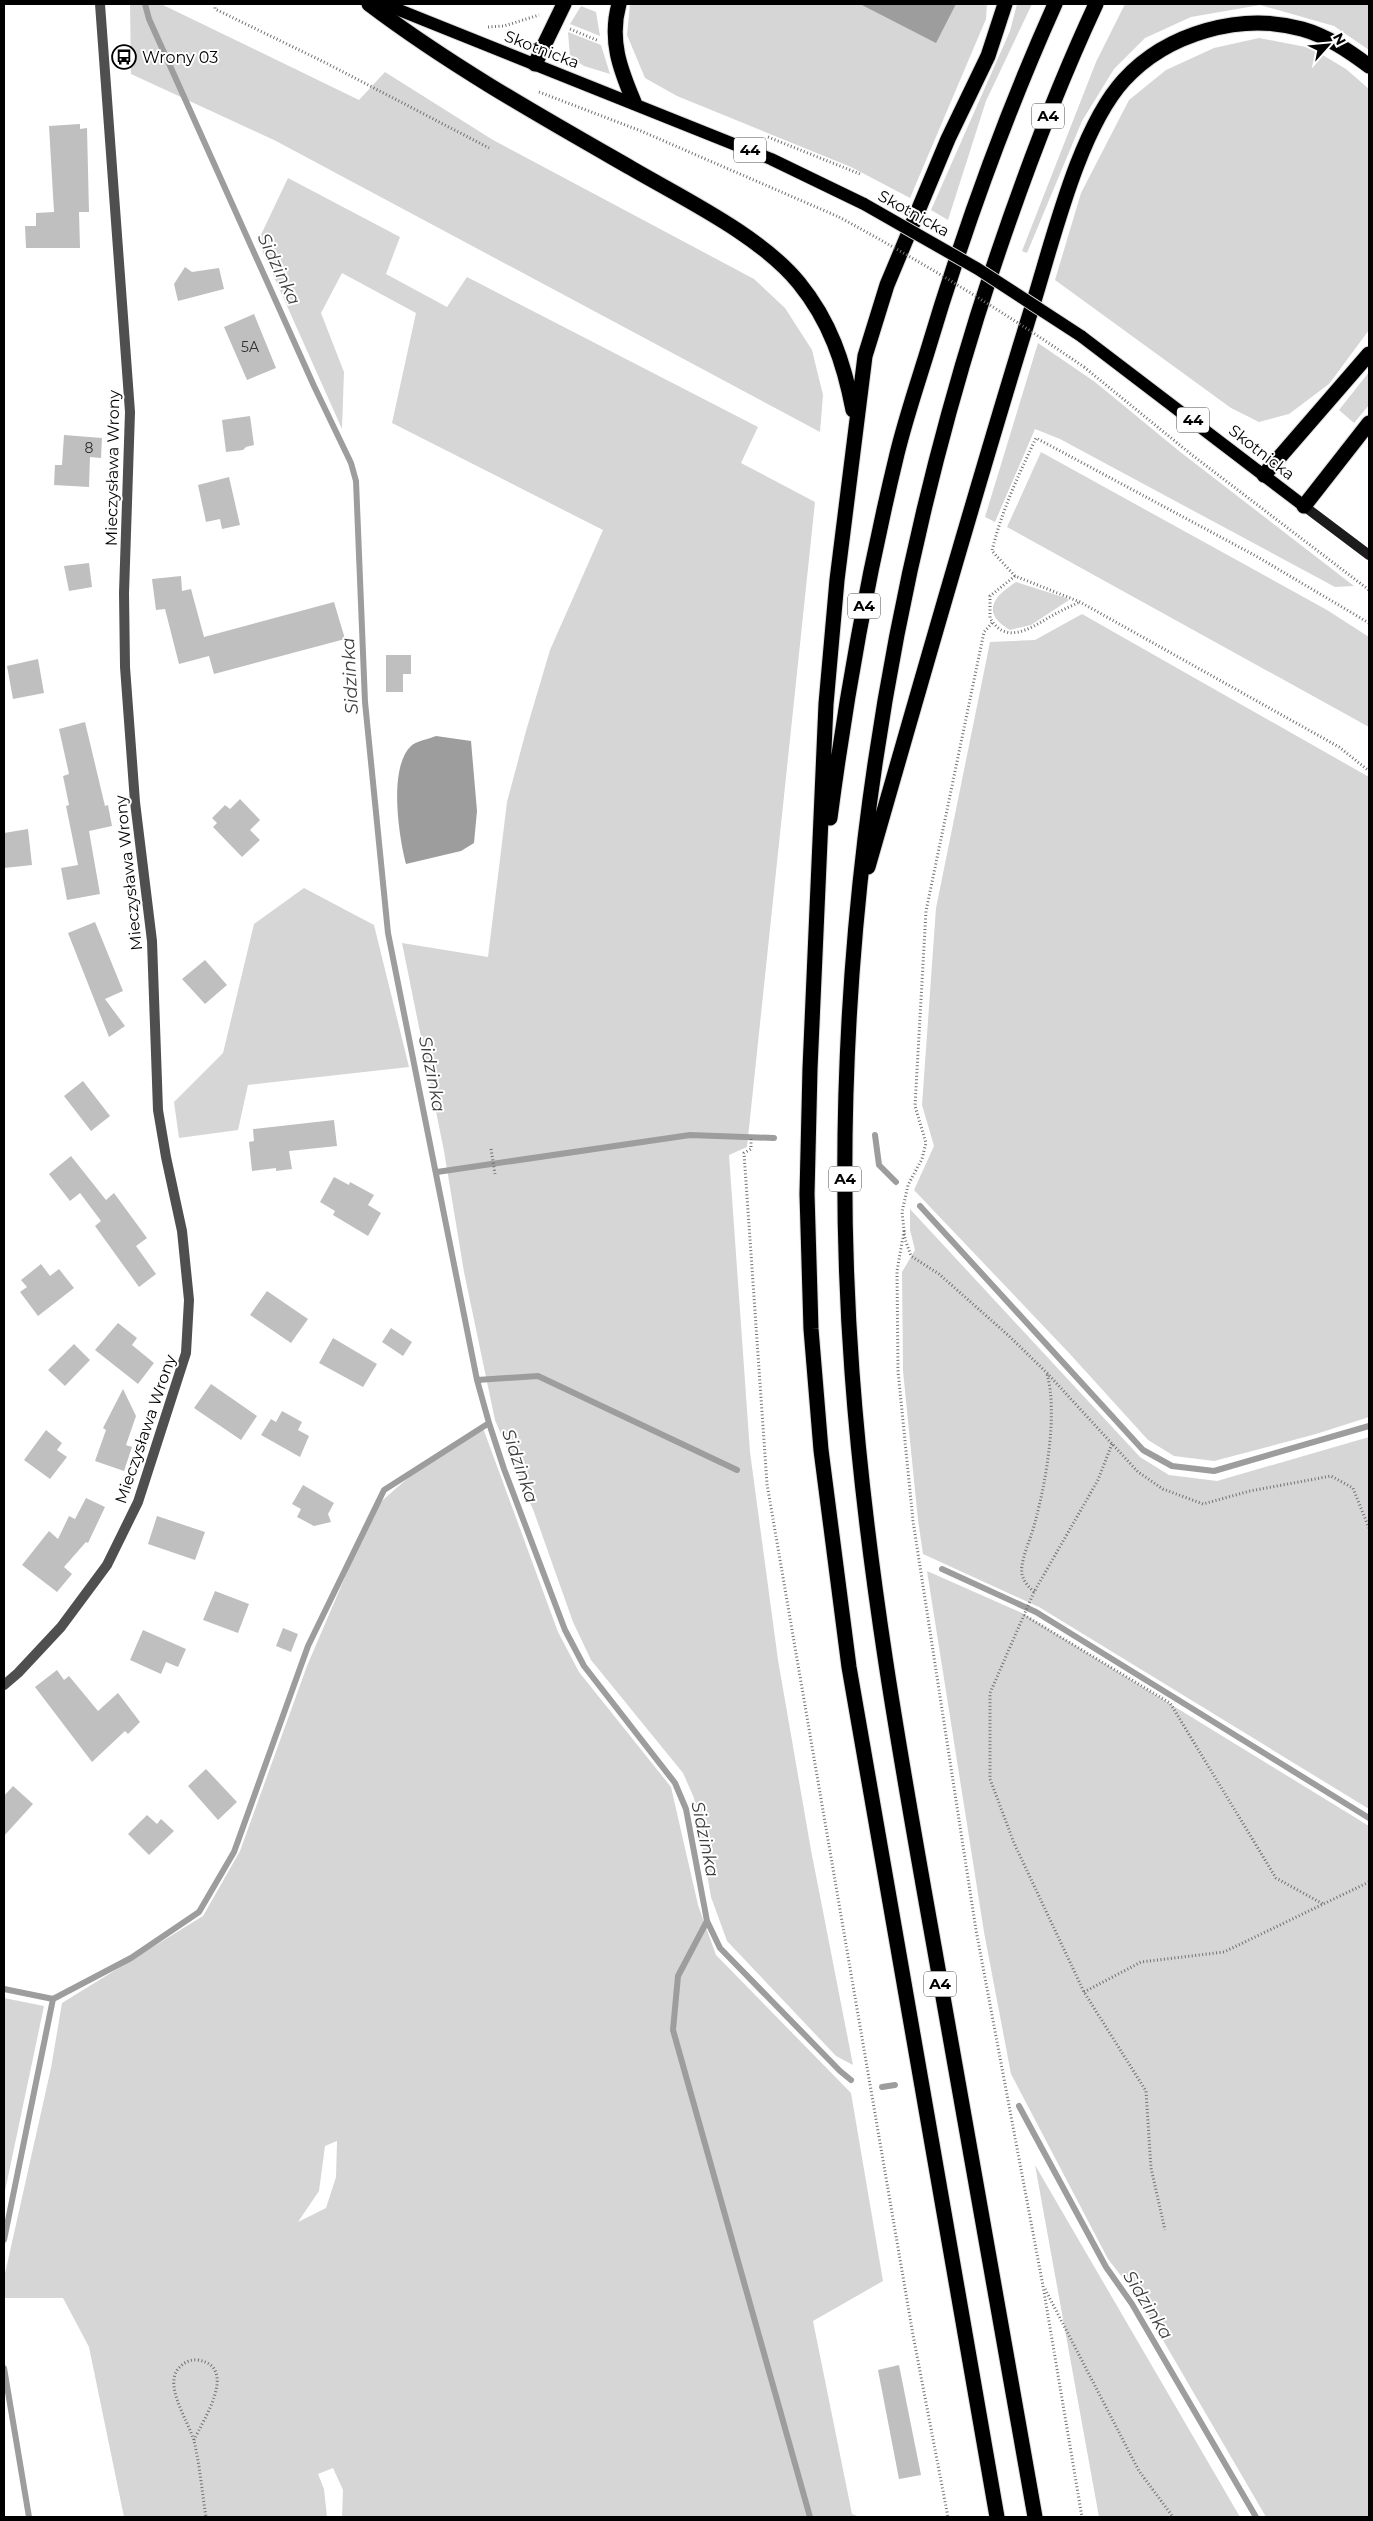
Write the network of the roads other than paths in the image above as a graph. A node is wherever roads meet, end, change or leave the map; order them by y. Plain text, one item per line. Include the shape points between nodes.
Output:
1 (100, 4) edge
2 (369, 4) edge
3 (384, 4) edge
4 (564, 4) edge
5 (619, 4) edge
6 (1005, 4) edge
7 (1055, 4) edge
8 (1096, 4) edge
9 (535, 64) junction
10 (1369, 66) edge
11 (634, 102) junction
12 (1369, 354) edge
13 (1369, 422) edge
14 (856, 426) junction
15 (1264, 475) junction
16 (1304, 506) junction
17 (1369, 555) edge
18 (856, 910) junction
19 (817, 930) junction
20 (4, 1685) edge
21 (997, 2517) edge
22 (1035, 2517) edge

1 - 20 street, Mieczysława Wrony via 130,412 125,668 135,802 152,941 158,1110 182,1231 189,1300 186,1353 138,1502 107,1565 61,1628
2 - 14 highway via 418,41 686,200 756,244 780,264 798,282 828,327 846,376
3 - 9 main road, Skotnicka / 44
4 - 9 highway
5 - 11 highway via 615,47
6 - 14 highway via 988,56 948,139 887,285 865,356
7 - 19 highway, A4 via 978,194 946,288 897,454 851,675
8 - 18 highway, A4 via 1038,139 1011,213 948,414 922,513 888,679
9 - 11 main road, Skotnicka / 44
10 - 18 highway via 1349,50 1303,29 1276,24 1217,27 1191,35 1143,63 1108,101 1082,155 1067,197 1014,365
11 - 15 main road, Skotnicka / 44, bridge via 771,159 864,204 978,269 1081,336
12 - 15 highway
13 - 16 highway
14 - 19 highway via 826,704
15 - 16 main road, Skotnicka / 44
16 - 17 main road, Skotnicka
18 - 22 highway, A4 via 848,1027 846,1240 852,1371 864,1502 886,1664 918,1858
19 - 21 highway, A4 via 808,1194 811,1329 828,1509 848,1667

